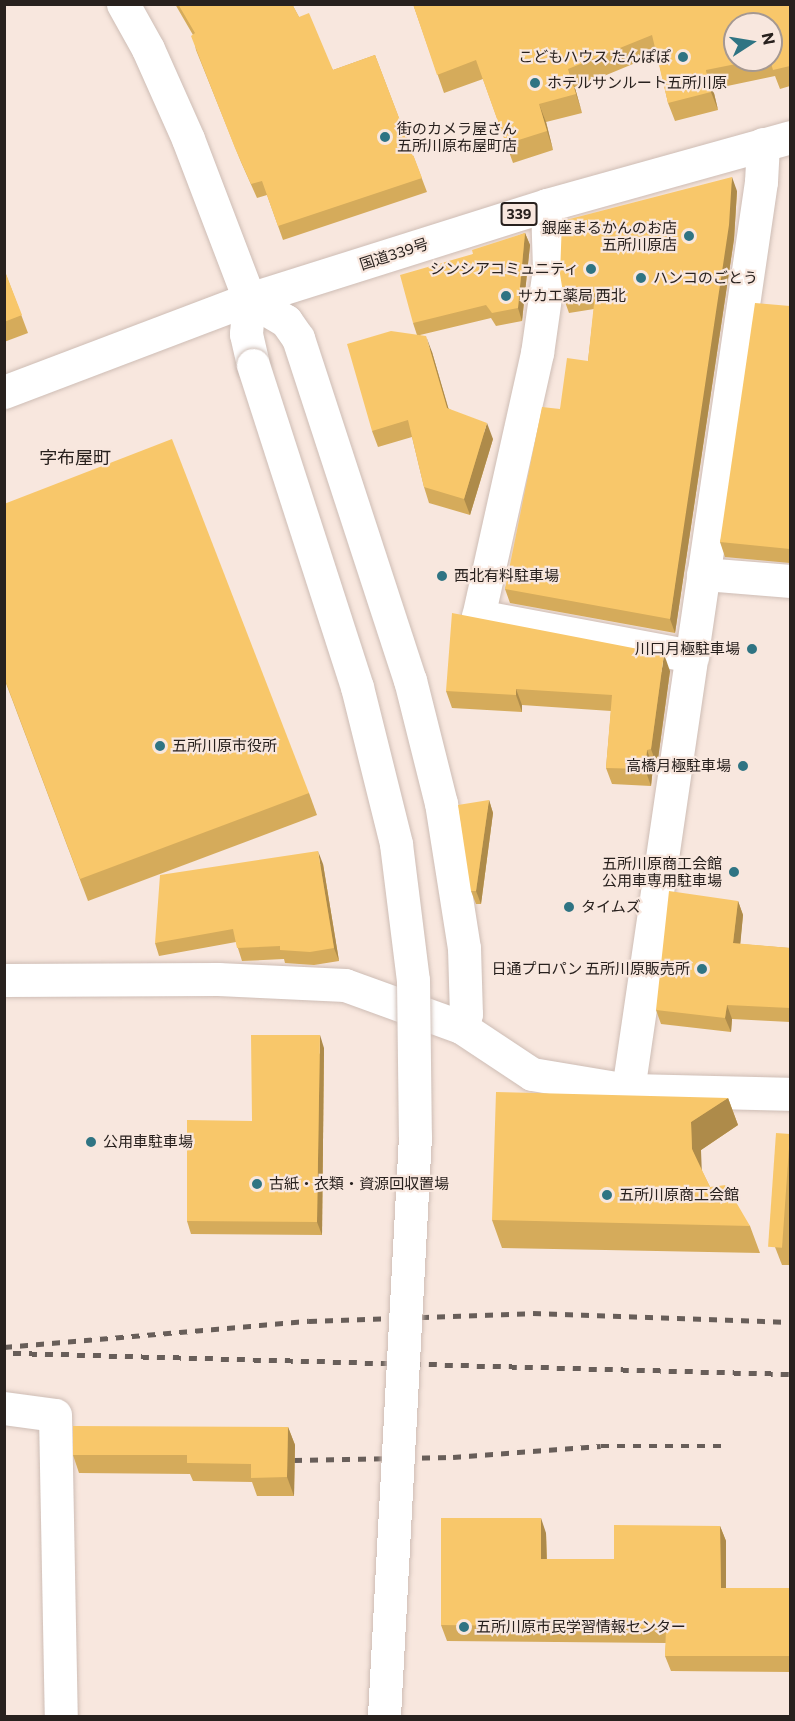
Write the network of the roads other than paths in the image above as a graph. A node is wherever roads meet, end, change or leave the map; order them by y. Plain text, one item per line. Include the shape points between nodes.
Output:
1 (123, 4) edge
2 (777, 140) edge
3 (547, 205) junction
4 (249, 299) junction
5 (4, 392) edge
6 (703, 574) junction
7 (790, 581) edge
8 (692, 656) junction
9 (4, 980) edge
10 (461, 1027) junction
11 (628, 1090) junction
12 (790, 1094) edge
13 (4, 1408) edge
14 (61, 1716) edge
15 (384, 1716) edge

1 - 4 main road via 148,49 188,139
2 - 3 main road, 国道339号 / 339
2 - 6 main road via 761,182
3 - 4 main road, 国道339号 / 339
3 - 8 main road via 549,269 537,353 478,616
4 - 5 main road, 国道339号 / 339
4 - 10 main road via 286,321 298,338 410,680 441,803 464,948 466,1014
4 - 15 main road, bridge via 246,334 253,365 357,687 396,844 413,980 415,1136
6 - 7 main road
6 - 8 main road
8 - 11 main road
9 - 10 main road via 218,979 345,985
10 - 11 main road via 532,1074
11 - 12 main road
13 - 14 main road via 55,1414

